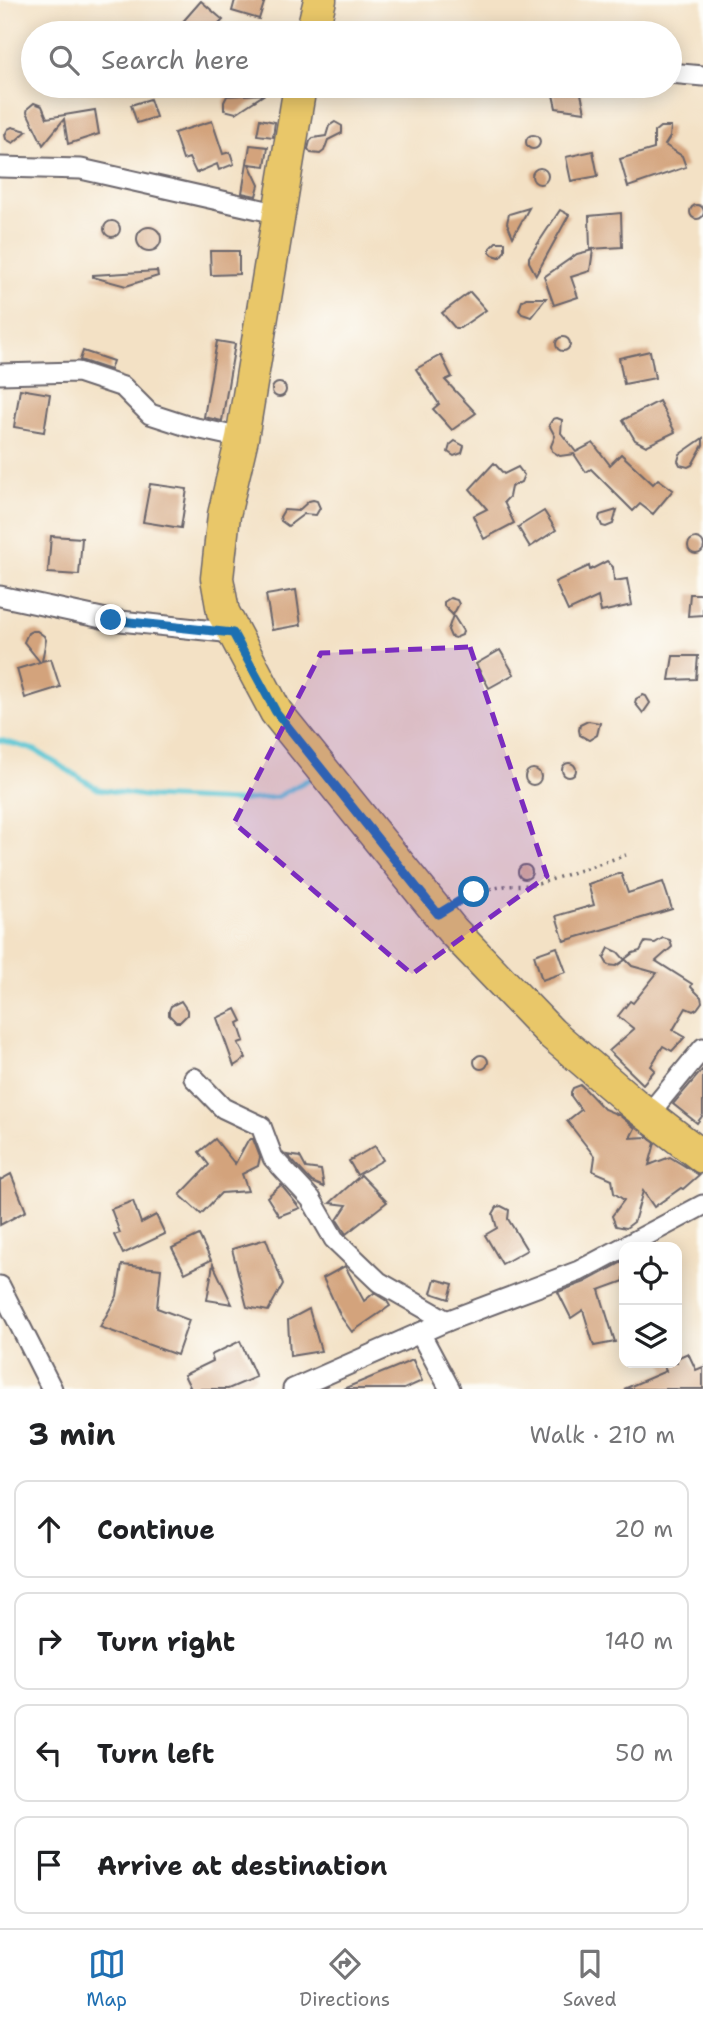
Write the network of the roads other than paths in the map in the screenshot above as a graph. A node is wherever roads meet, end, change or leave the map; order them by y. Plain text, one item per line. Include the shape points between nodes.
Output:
1 (320, 0) edge
2 (315, 21) edge
3 (682, 74) edge
4 (703, 76) edge
5 (298, 98) edge
6 (0, 167) edge
7 (280, 214) junction
8 (0, 374) edge
9 (243, 438) junction
10 (0, 596) edge
11 (233, 633) junction
12 (703, 1048) edge
13 (194, 1078) dead end
14 (648, 1115) junction
15 (703, 1157) edge
16 (703, 1205) edge
17 (0, 1286) edge
18 (447, 1321) junction
19 (420, 1333) junction
20 (296, 1388) edge
21 (52, 1389) edge
22 (450, 1389) edge

1 - 2 main road
3 - 4 street
5 - 7 main road
6 - 7 street via 81,169
7 - 9 main road
8 - 9 street via 78,372 122,387 150,414
9 - 11 main road via 224,515 217,578 223,612
10 - 11 street via 111,620
11 - 14 main road via 276,712 438,914 551,1033
12 - 14 street
13 - 18 street via 223,1108 261,1126 273,1158 311,1199 334,1239 379,1282
14 - 15 main road
16 - 18 street via 579,1271
17 - 21 street
18 - 19 street
19 - 20 street
19 - 22 street

